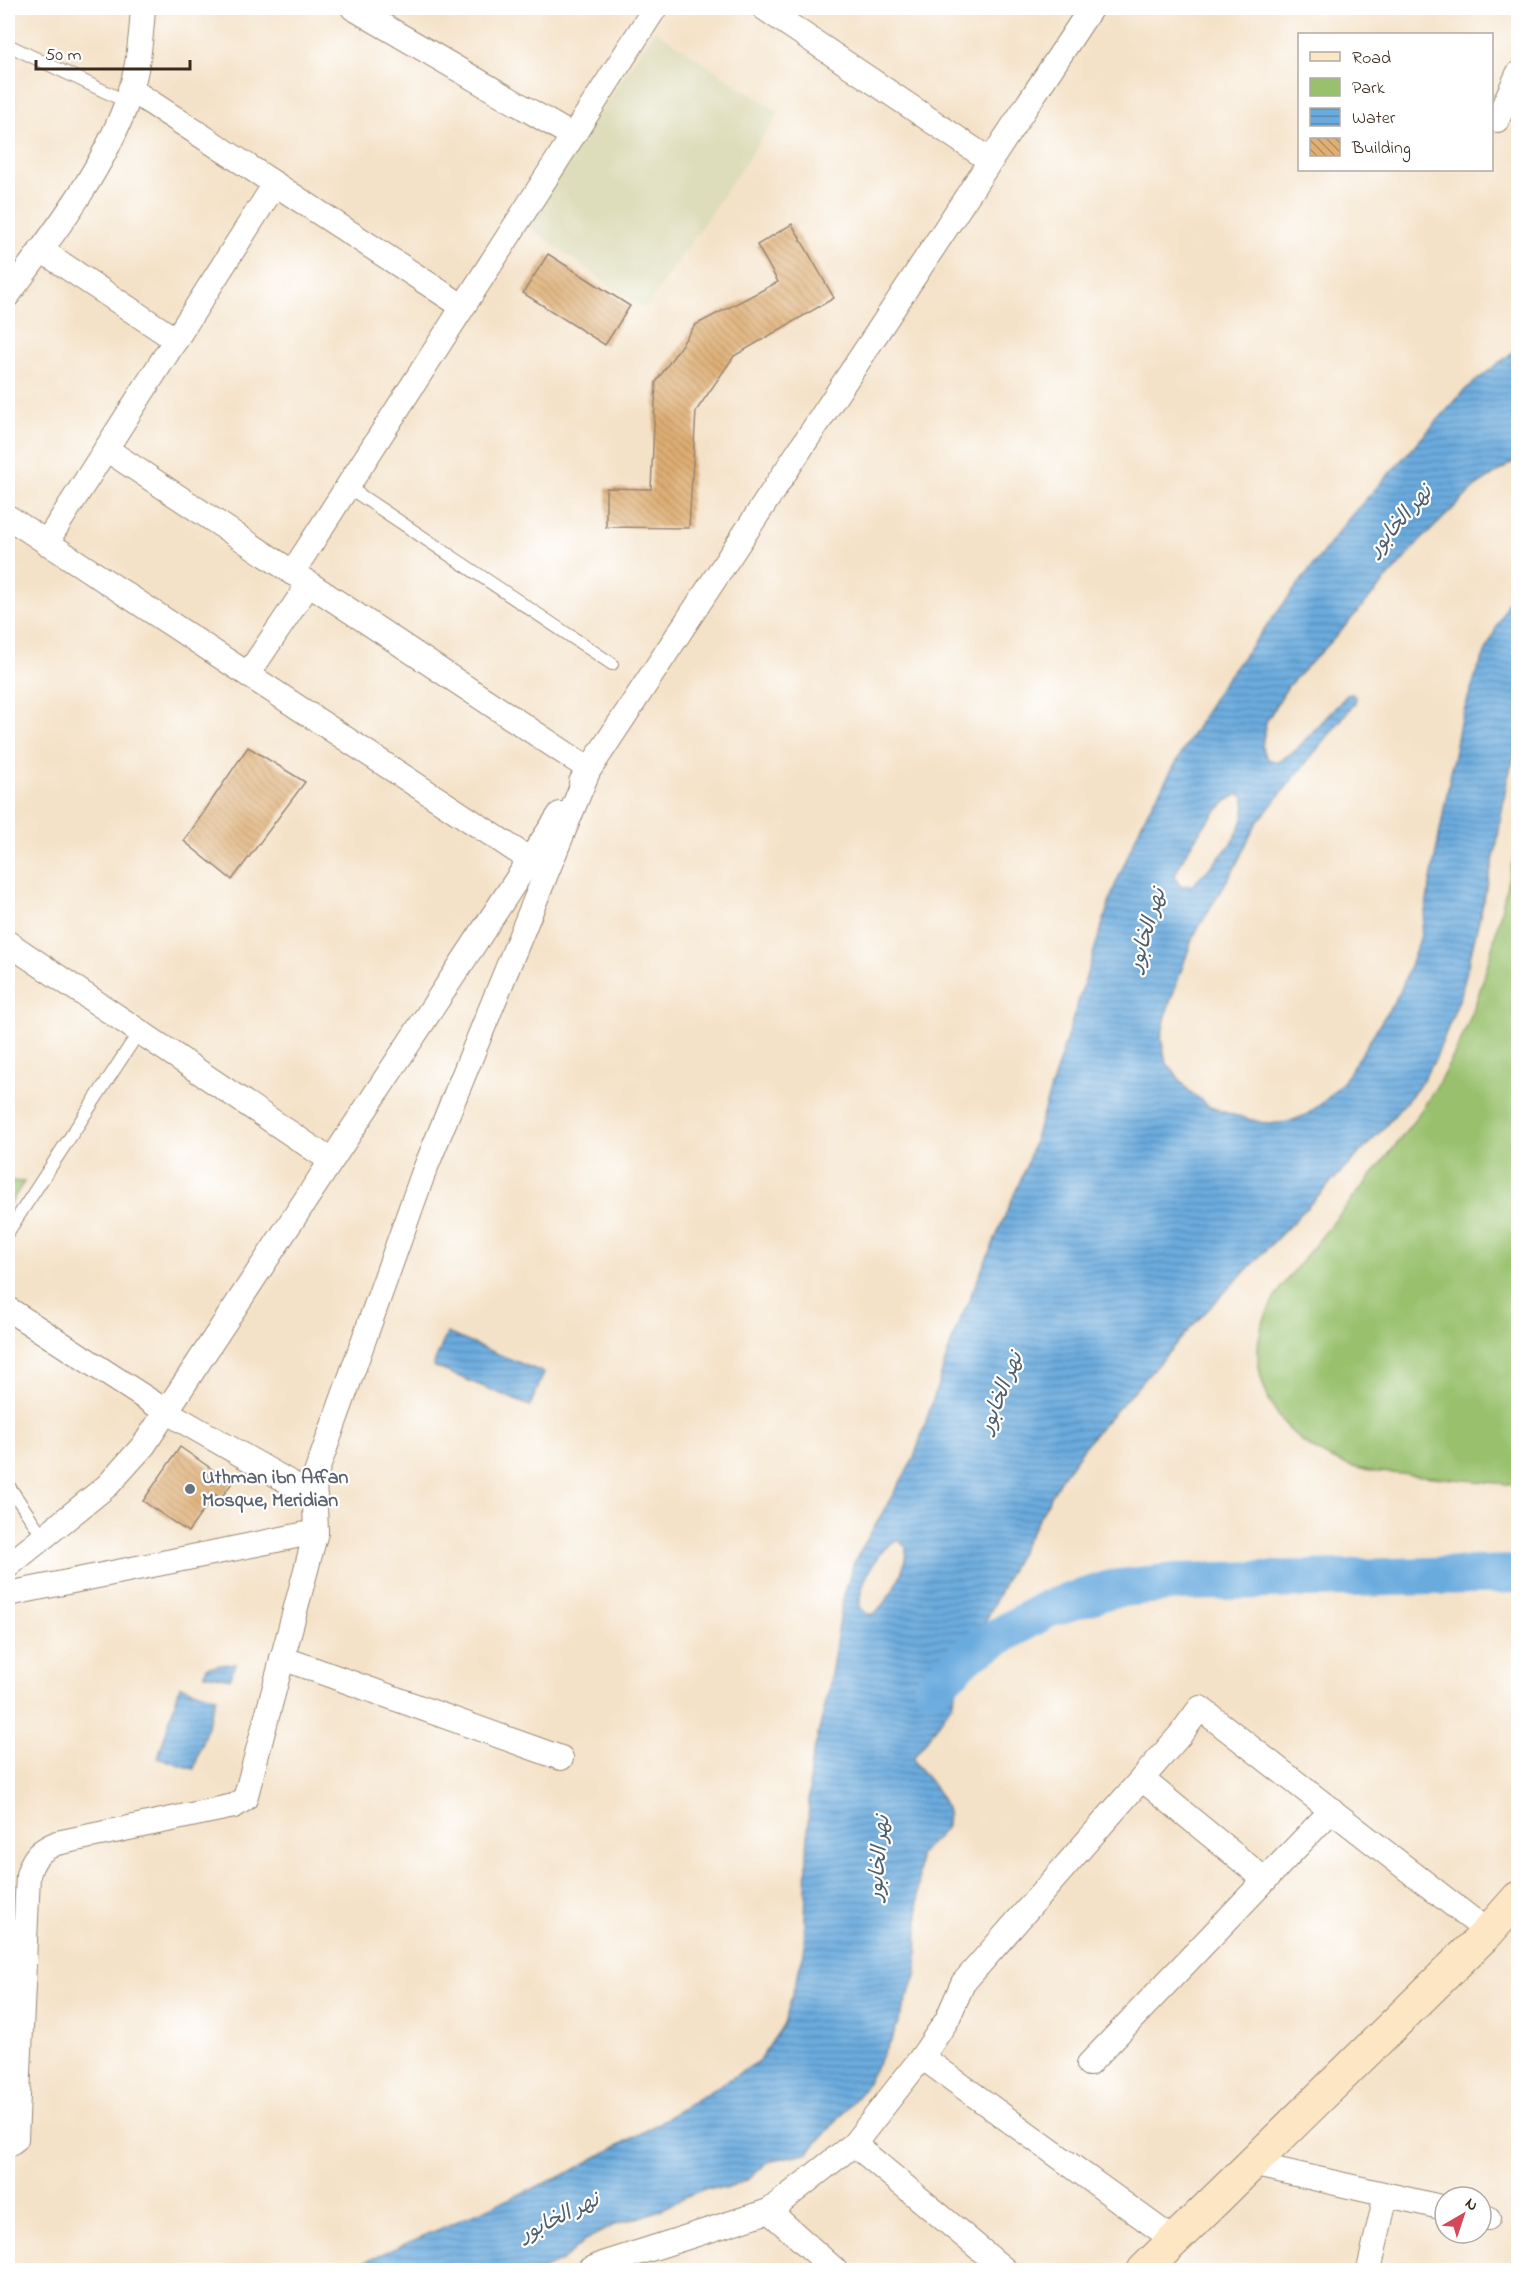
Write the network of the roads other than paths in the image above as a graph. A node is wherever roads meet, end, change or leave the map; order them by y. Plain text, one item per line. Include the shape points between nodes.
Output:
1 (143, 8) edge
2 (353, 8) edge
3 (655, 8) edge
4 (764, 8) edge
5 (1091, 8) edge
6 (8, 45) edge
7 (1518, 74) edge
8 (129, 96) junction
9 (1497, 120) dead end
10 (571, 135) junction
11 (991, 161) junction
12 (276, 184) junction
13 (41, 250) junction
14 (8, 295) edge
15 (462, 306) junction
16 (176, 340) junction
17 (106, 449) junction
18 (348, 487) junction
19 (8, 517) edge
20 (46, 543) junction
21 (301, 579) junction
22 (612, 664) dead end
23 (248, 674) junction
24 (589, 769) junction
25 (529, 860) junction
26 (8, 943) edge
27 (139, 1032) junction
28 (330, 1160) junction
29 (8, 1232) edge
30 (8, 1309) edge
31 (167, 1412) junction
32 (8, 1485) edge
33 (315, 1497) junction
34 (316, 1532) junction
35 (44, 1538) junction
36 (8, 1566) edge
37 (8, 1594) edge
38 (282, 1658) junction
39 (561, 1758) dead end
40 (1142, 1779) junction
41 (1332, 1810) junction
42 (1264, 1879) junction
43 (1518, 1898) edge
44 (1488, 1932) junction
45 (922, 2057) junction
46 (1089, 2064) dead end
47 (854, 2144) junction
48 (8, 2145) edge
49 (1252, 2164) junction
50 (1386, 2195) junction
51 (1433, 2205) edge
52 (769, 2211) junction
53 (1175, 2241) junction
54 (600, 2268) edge
55 (835, 2271) edge
56 (1005, 2271) edge
57 (1144, 2271) edge
58 (1369, 2271) edge

1 - 8 street
2 - 10 street
3 - 10 street
4 - 11 street
5 - 11 street
6 - 8 lane
7 - 9 street
8 - 12 street
8 - 13 street via 78,200
10 - 15 street
11 - 24 street
12 - 15 street
12 - 16 street
13 - 14 street
13 - 16 street
15 - 18 street
16 - 17 street
17 - 20 street
17 - 21 street
18 - 21 street
18 - 22 lane
19 - 20 street
20 - 23 street
21 - 23 street
21 - 24 street
23 - 25 street
24 - 25 street
24 - 33 street via 423,1174 314,1479
25 - 28 street
26 - 27 street
27 - 28 street
27 - 29 lane
28 - 31 street
30 - 31 street
31 - 33 street
31 - 35 street via 128,1465
32 - 35 lane
33 - 34 street
34 - 37 street
34 - 38 street
35 - 36 street
38 - 39 street
38 - 48 street via 245,1799 234,1806 57,1843 32,1860 28,1875 16,2139
40 - 41 street via 1200,1708
40 - 42 street
40 - 45 street via 963,1983 947,2020
41 - 42 street
41 - 44 street
42 - 46 street
43 - 44 street
44 - 49 street
45 - 47 street
45 - 53 street
47 - 52 street
47 - 56 street
49 - 50 street
49 - 53 street
50 - 51 street
50 - 58 street
52 - 54 street
52 - 55 street
53 - 57 street

